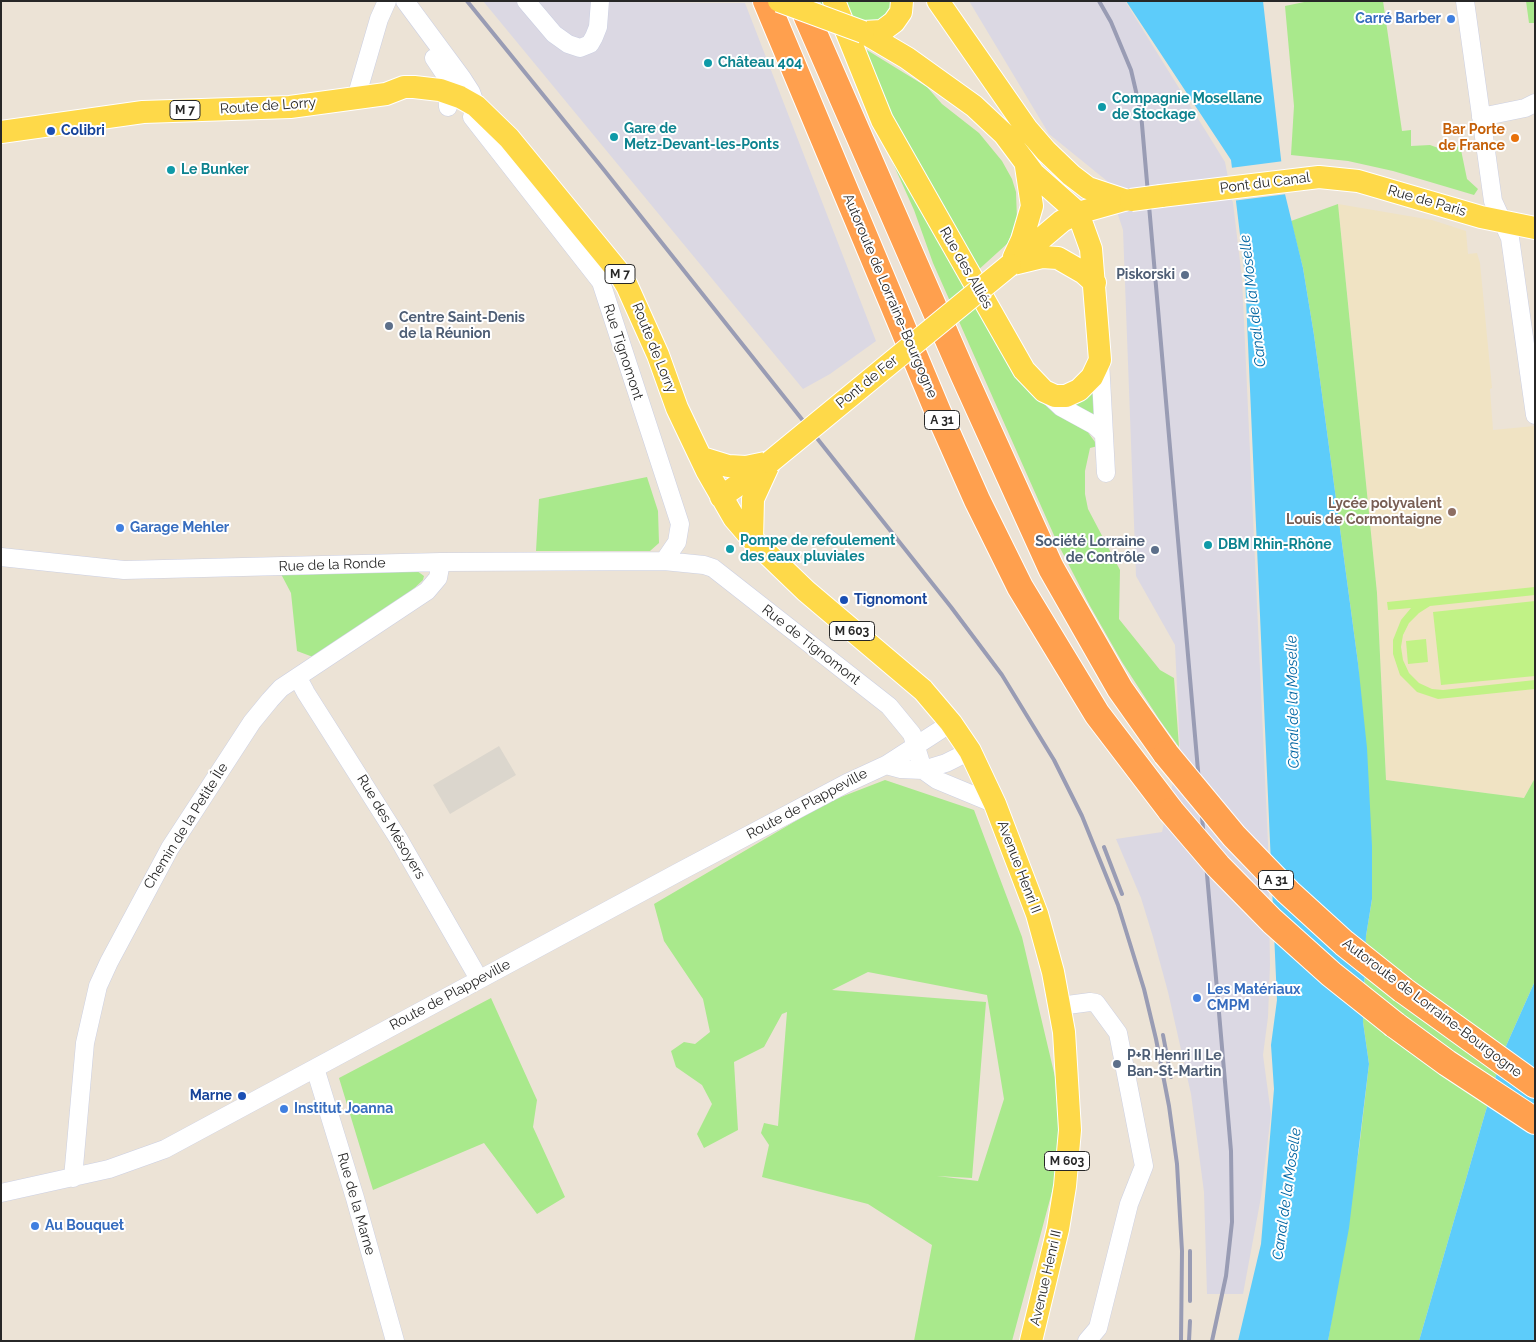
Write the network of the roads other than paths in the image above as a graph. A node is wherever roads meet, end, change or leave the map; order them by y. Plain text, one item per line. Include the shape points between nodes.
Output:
1 (387, 1) edge
2 (405, 1) edge
3 (526, 1) edge
4 (600, 1) edge
5 (766, 1) edge
6 (779, 1) edge
7 (800, 1) edge
8 (834, 1) edge
9 (902, 1) edge
10 (938, 1) edge
11 (1465, 1) edge
12 (426, 29) junction
13 (862, 32) junction
14 (356, 98) junction
15 (448, 100) junction
16 (1535, 103) edge
17 (479, 114) junction
18 (1481, 117) junction
19 (1, 132) edge
20 (1026, 166) junction
21 (1319, 177) joint
22 (1128, 200) junction
23 (1078, 213) junction
24 (1503, 221) junction
25 (1535, 228) edge
26 (1010, 265) junction
27 (1095, 283) junction
28 (1100, 360) junction
29 (1044, 391) junction
30 (1534, 415) edge
31 (1104, 434) junction
32 (702, 458) junction
33 (770, 462) junction
34 (1106, 473) dead end
35 (721, 497) junction
36 (752, 539) junction
37 (1, 557) edge
38 (664, 561) junction
39 (441, 562) junction
40 (298, 678) junction
41 (951, 723) junction
42 (916, 743) junction
43 (970, 751) junction
44 (886, 765) junction
45 (923, 770) junction
46 (995, 804) junction
47 (479, 979) junction
48 (1060, 1006) junction
49 (315, 1068) junction
50 (1535, 1085) edge
51 (1535, 1121) edge
52 (73, 1178) junction
53 (1, 1193) edge
54 (395, 1341) edge
55 (1032, 1341) edge
56 (1087, 1341) edge

1 - 14 street
2 - 12 street, Rue Tignomont
3 - 4 street via 554,34 580,48 590,44 594,37
5 - 51 highway, Autoroute de Lorraine-Bourgogne / A 31, bridge via 977,500 1020,587 1097,714 1171,810 1272,921 1331,974 1447,1062
6 - 13 main road, bridge
7 - 50 highway, Autoroute de Lorraine-Bourgogne / A 31, bridge via 1051,568 1120,689 1166,754 1234,836 1288,892 1344,943 1461,1034
8 - 29 main road, Rue des Alliés via 882,120 1024,370
9 - 13 main road via 901,12 894,22 882,31
10 - 22 main road via 1027,129 1046,151 1088,188
11 - 18 street
12 - 15 street via 435,60 446,76
12 - 17 street, Rue Tignomont via 472,92
13 - 20 main road via 907,58 974,106 1004,134
14 - 15 main road, Route de Lorry / M 7 via 386,94 404,87 426,88
14 - 19 main road, Route de Lorry / M 7 via 274,108 114,115
15 - 17 main road, Route de Lorry / M 7
16 - 18 street
17 - 32 main road, Route de Lorry / M 7 via 512,143 618,271
17 - 38 street, Rue Tignomont via 600,282 680,524 677,542
18 - 24 street via 1492,201
20 - 23 main road
20 - 26 main road via 1032,206 1022,240
21 - 22 main road, Pont du Canal, bridge
21 - 24 main road, Rue de Paris via 1358,182
22 - 23 main road
23 - 26 main road via 1043,235
23 - 27 main road via 1091,249
24 - 25 main road, Rue de Paris
24 - 30 street via 1511,248
26 - 27 main road via 1042,257 1058,258
26 - 33 main road, Pont de Fer, bridge
27 - 28 main road
28 - 29 main road via 1092,377 1079,390 1066,396
28 - 31 street
29 - 31 street via 1061,407 1094,424
31 - 34 street
32 - 33 main road via 728,466 746,467
32 - 35 main road, Route de Lorry / M 7
33 - 35 main road, Pont de Fer
33 - 36 main road via 753,499
35 - 36 main road, Avenue Henri II / M 603
36 - 41 main road, Avenue Henri II / M 603 via 818,602 924,690
37 - 39 street, Rue de la Ronde via 124,570
38 - 39 street, Rue de la Ronde
38 - 42 street, Rue de Tignomont via 696,563 712,568 889,706
39 - 40 street, Chemin de la Petite Île via 438,578 427,591
40 - 47 street, Rue des Mésoyers via 398,838
40 - 52 street, Chemin de la Petite Île via 276,694 252,722 170,848 98,986 85,1043
41 - 42 street, Route de Plappeville
41 - 43 main road, Avenue Henri II / M 603
42 - 44 street, Route de Plappeville
42 - 45 street, Rue de Tignomont
43 - 45 street
43 - 46 main road, Avenue Henri II / M 603
44 - 45 street
44 - 47 street, Route de Plappeville via 847,782
45 - 46 street via 938,780
46 - 48 main road, Avenue Henri II / M 603 via 1037,914
47 - 49 street, Route de Plappeville
48 - 55 main road, Avenue Henri II / M 603 via 1069,1139 1058,1229
48 - 56 street via 1096,1003 1118,1034 1144,1166 1129,1204 1098,1328
49 - 52 street, Route de Plappeville via 159,1152
49 - 54 street, Rue de la Marne
52 - 53 street, Route de Plappeville

